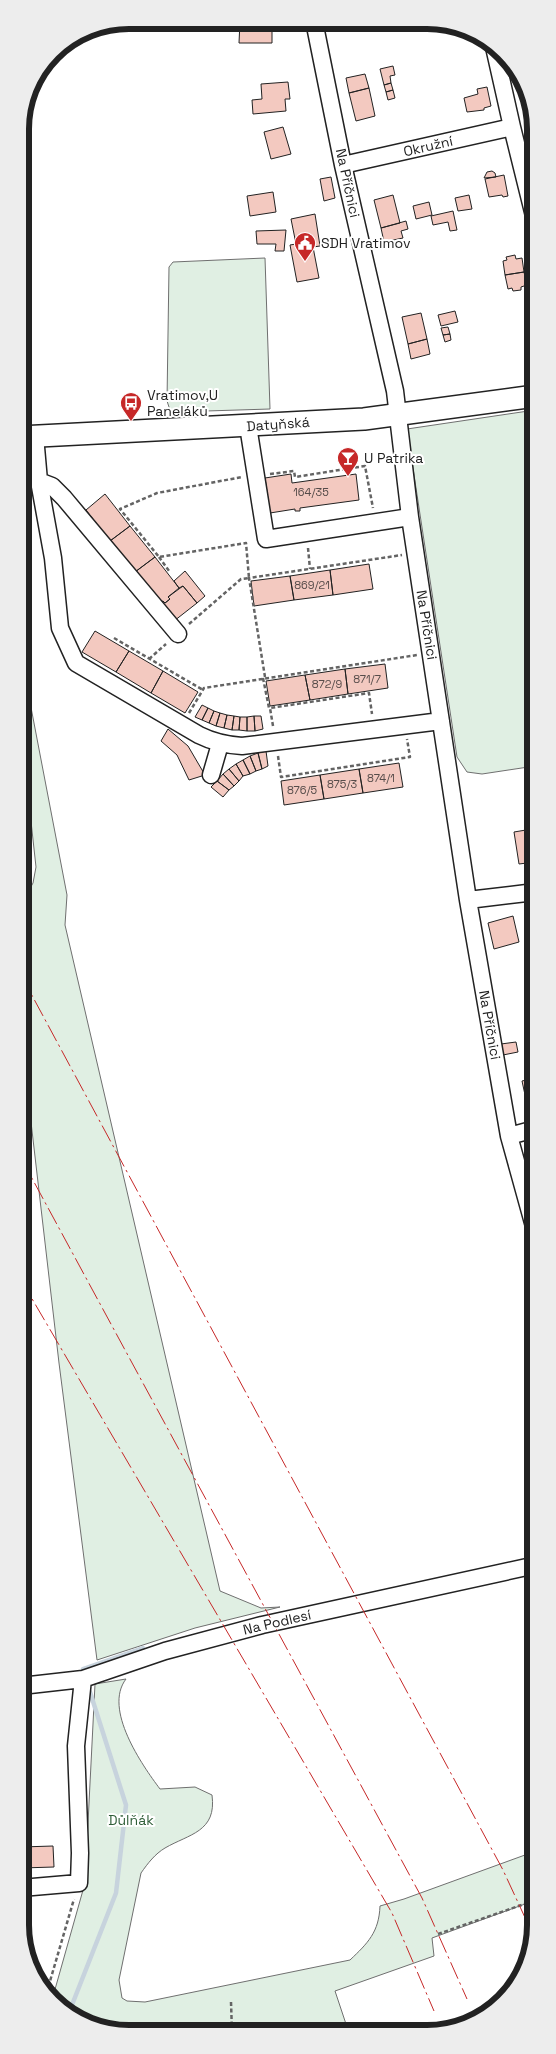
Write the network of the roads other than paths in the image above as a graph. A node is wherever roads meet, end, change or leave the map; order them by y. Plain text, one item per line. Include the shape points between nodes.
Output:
1 (316, 29) edge
2 (496, 56) edge
3 (512, 127) junction
4 (343, 165) junction
5 (527, 188) edge
6 (527, 397) edge
7 (397, 415) junction
8 (248, 426) junction
9 (29, 437) edge
10 (29, 441) edge
11 (39, 481) junction
12 (410, 517) junction
13 (178, 634) road end
14 (441, 721) junction
15 (220, 744) junction
16 (211, 775) dead end
17 (527, 893) edge
18 (468, 900) junction
19 (527, 1131) edge
20 (508, 1136) junction
21 (527, 1200) edge
22 (527, 1567) edge
23 (84, 1679) junction
24 (29, 1685) edge
25 (29, 1887) edge

1 - 4 street, Na Příčnici
2 - 3 street
3 - 4 street, Okružní
3 - 5 street
4 - 7 street, Na Příčnici via 395,391
6 - 7 main road, Datyňská
7 - 8 main road, Datyňská
7 - 12 street, Na Příčnici
8 - 9 main road, Datyňská
8 - 12 street via 266,538
10 - 11 street
11 - 13 street via 52,486 64,498
11 - 15 street via 53,558 60,628 76,663
12 - 14 street, Na Příčnici
14 - 15 street via 242,746
14 - 18 street, Na Příčnici
15 - 16 street
17 - 18 street
18 - 20 street, Na Příčnici
19 - 20 street
20 - 21 street, Na Příčnici
22 - 23 street, Na Podlesí via 262,1625 165,1651
23 - 24 street, Na Podlesí
23 - 25 street via 76,1746 79,1883

